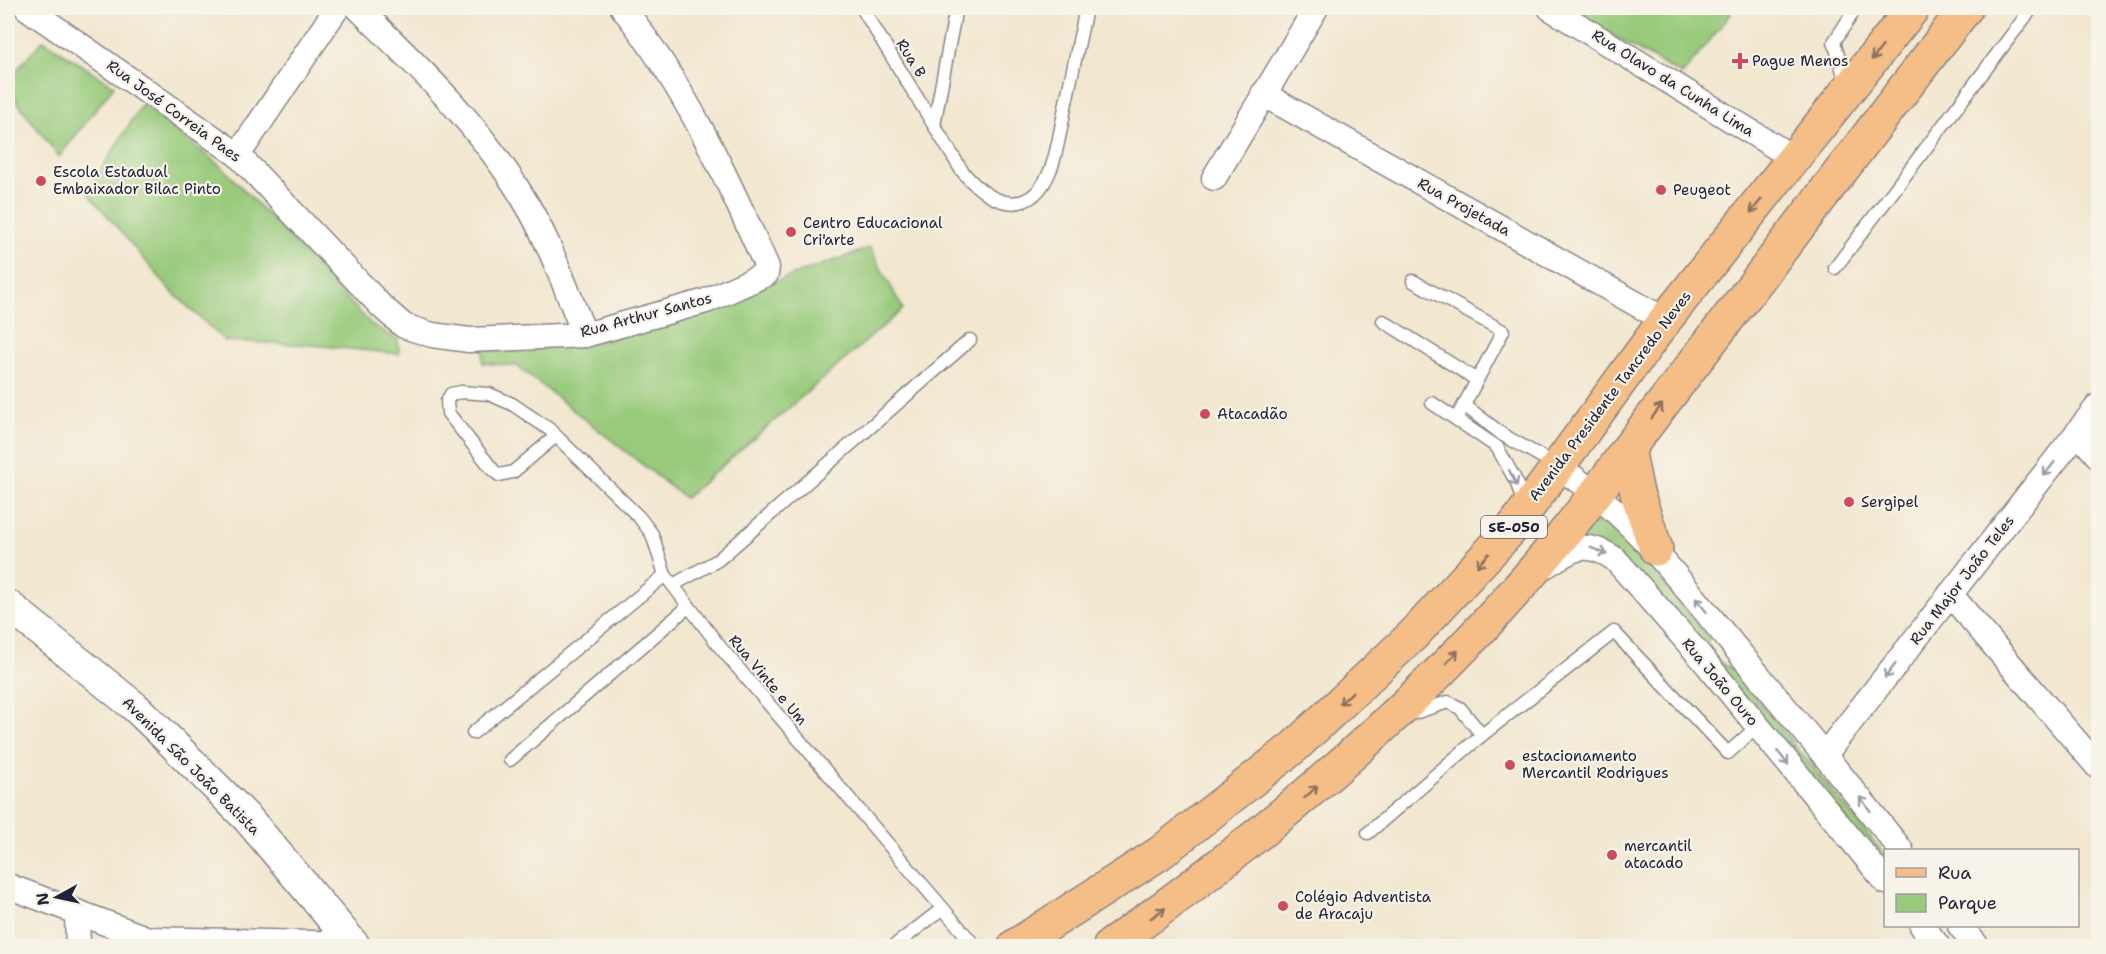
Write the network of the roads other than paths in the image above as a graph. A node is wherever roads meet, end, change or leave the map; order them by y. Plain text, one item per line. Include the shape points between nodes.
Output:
1 (27, 8) edge
2 (337, 8) edge
3 (358, 8) edge
4 (623, 8) edge
5 (862, 8) edge
6 (957, 8) edge
7 (1086, 8) edge
8 (1316, 8) edge
9 (1550, 8) edge
10 (1856, 8) edge
11 (1913, 8) edge
12 (1966, 8) edge
13 (2032, 8) edge
14 (1848, 89) junction
15 (1263, 94) junction
16 (934, 125) junction
17 (238, 155) junction
18 (1795, 159) junction
19 (1214, 178) dead end
20 (1835, 268) dead end
21 (1413, 281) dead end
22 (382, 307) joint
23 (1665, 320) junction
24 (1383, 321) dead end
25 (585, 335) junction
26 (970, 340) dead end
27 (1477, 380) junction
28 (1432, 403) dead end
29 (1464, 405) junction
30 (2098, 406) edge
31 (1457, 418) junction
32 (552, 433) junction
33 (2078, 433) junction
34 (1628, 449) junction
35 (2098, 456) edge
36 (1557, 466) junction
37 (1596, 495) junction
38 (1526, 510) junction
39 (1656, 549) junction
40 (665, 574) junction
41 (1528, 577) junction
42 (673, 585) junction
43 (1950, 594) junction
44 (8, 605) edge
45 (688, 606) junction
46 (1728, 639) junction
47 (1701, 657) junction
48 (1758, 726) junction
49 (1377, 729) junction
50 (473, 734) dead end
51 (1482, 735) junction
52 (1826, 753) junction
53 (510, 760) dead end
54 (2098, 767) edge
55 (1368, 833) dead end
56 (1900, 849) edge
57 (1884, 880) edge
58 (8, 886) edge
59 (942, 909) junction
60 (77, 914) junction
61 (1923, 927) edge
62 (1961, 927) edge
63 (138, 943) edge
64 (354, 945) edge
65 (78, 946) edge
66 (894, 946) edge
67 (975, 946) edge
68 (1015, 946) edge
69 (1110, 946) edge
70 (1938, 946) edge
71 (1977, 946) edge

1 - 17 street, Rua José Correia Paes
2 - 17 street
3 - 25 street via 445,92 511,178 540,230
4 - 25 street, Rua Arthur Santos via 650,42 696,115 768,271 763,277 706,301
5 - 16 lane, Rua B
6 - 16 lane
7 - 16 lane, Rua B via 1052,165 1033,196 1011,204 980,189 963,171
8 - 15 street
9 - 18 street, Rua Olavo da Cunha Lima
10 - 14 lane via 1834,42
11 -> 14 main road, Avenida Presidente Tancredo Neves / SE-050
34 -> 12 main road, SE-050
13 - 20 lane
14 - 18 main road, Avenida Presidente Tancredo Neves / SE-050
15 - 19 street
15 - 23 street, Rua Projetada
17 - 22 street, Rua José Correia Paes
18 -> 23 main road, Avenida Presidente Tancredo Neves / SE-050
21 - 27 lane via 1503,331
22 - 25 street, Rua Arthur Santos via 404,326 432,335 469,340
23 - 36 main road, Avenida Presidente Tancredo Neves / SE-050
24 - 27 lane
26 - 42 lane via 718,560
27 - 29 lane
28 - 31 lane
29 - 31 lane
29 - 36 lane via 1503,435
30 - 33 street, Rua Major João Teles
31 -> 38 lane via 1497,447 1517,483
32 - 32 lane, Rua Vinte e Um via 512,404 489,394 461,392 451,394 447,400 448,413 499,475 513,472
32 - 40 lane, Rua Vinte e Um via 649,529
33 - 35 street
33 -> 43 street, Rua Major João Teles
34 - 37 main road, SE-050
34 - 39 main road via 1637,493
36 - 37 street
36 - 38 main road, Avenida Presidente Tancredo Neves / SE-050
37 - 39 street
37 - 41 main road, SE-050
38 -> 68 main road, Avenida Presidente Tancredo Neves / SE-050 via 1413,635 1294,747 1160,853
46 -> 39 street
40 - 42 lane, Rua Vinte e Um
40 - 50 lane
41 -> 47 street, Rua João Ouro via 1570,551 1591,547 1602,550 1615,559
49 -> 41 main road, SE-050 via 1438,672
42 - 45 lane, Rua Vinte e Um
43 -> 52 street, Rua Major João Teles
43 - 54 street
44 - 64 street, Avenida São João Batista via 159,730 248,819
45 - 53 lane
45 - 59 lane, Rua Vinte e Um
46 - 47 street via 1709,646
46 - 52 street
47 - 48 street, Rua João Ouro
48 - 51 lane via 1728,753 1614,632
48 -> 57 street, Rua João Ouro
49 - 51 lane via 1448,702 1460,708
69 -> 49 main road, SE-050 via 1297,805
51 - 55 lane
56 -> 52 street
58 - 60 street
59 - 66 lane
59 - 67 lane, Rua Vinte e Um
60 - 63 street
60 - 65 street
61 - 70 street
62 - 71 street
63 - 64 street

